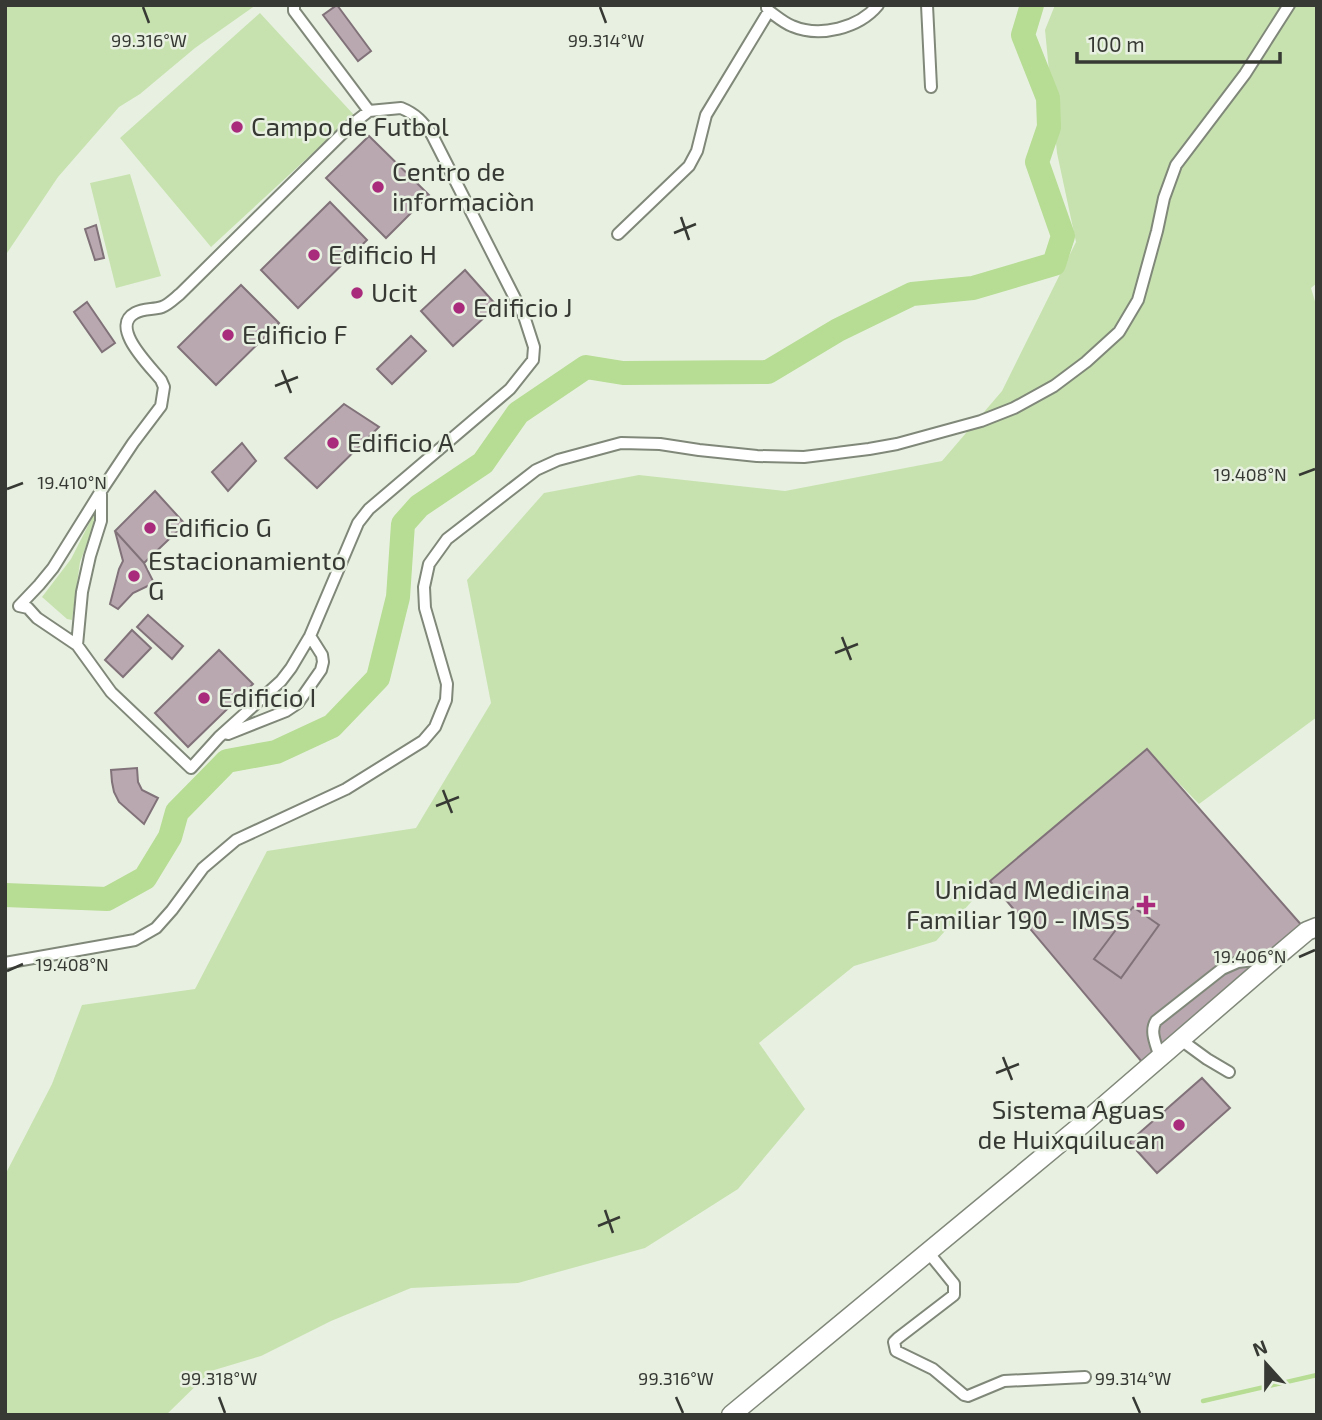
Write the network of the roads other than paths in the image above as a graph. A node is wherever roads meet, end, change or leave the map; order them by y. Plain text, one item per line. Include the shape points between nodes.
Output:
1 (293, 5) edge
2 (878, 5) edge
3 (927, 5) edge
4 (1289, 5) edge
5 (767, 8) edge
6 (931, 87) dead end
7 (369, 111) junction
8 (618, 234) dead end
9 (101, 491) junction
10 (310, 636) junction
11 (77, 645) junction
12 (219, 737) junction
13 (1317, 927) edge
14 (1275, 958) junction
15 (5, 963) edge
16 (1181, 1040) junction
17 (1160, 1058) junction
18 (1229, 1072) dead end
19 (928, 1252) junction
20 (1085, 1377) dead end
21 (731, 1415) edge

1 - 7 street
2 - 5 street via 870,15 843,28 817,32 793,27
3 - 6 street
4 - 15 street via 1245,74 1176,165 1138,300 1119,332 1054,386 981,421 869,449 804,457 757,456 621,443 536,470 447,539 429,564 425,608 447,684 435,727 423,741 346,789 236,840 203,869 156,928 135,940
5 - 8 street via 706,115 689,166
7 - 9 street via 180,294 163,307 133,314 126,322 131,343 161,380 163,399
7 - 10 street via 401,108 412,112 432,135 524,316 534,347 533,360 510,389 369,509 358,523
9 - 11 street via 100,521 82,592
9 - 11 street via 53,568 19,606
10 - 12 street via 281,681
10 - 12 street via 323,662 298,703
11 - 12 street via 111,692 191,768
13 - 14 main road
14 - 16 main road
14 - 17 street via 1238,962 1222,969 1156,1021 1152,1031
16 - 17 main road
16 - 18 street
17 - 19 main road
19 - 20 street via 954,1284 954,1295 898,1338 896,1351 933,1369 968,1396 1004,1381
19 - 21 main road

